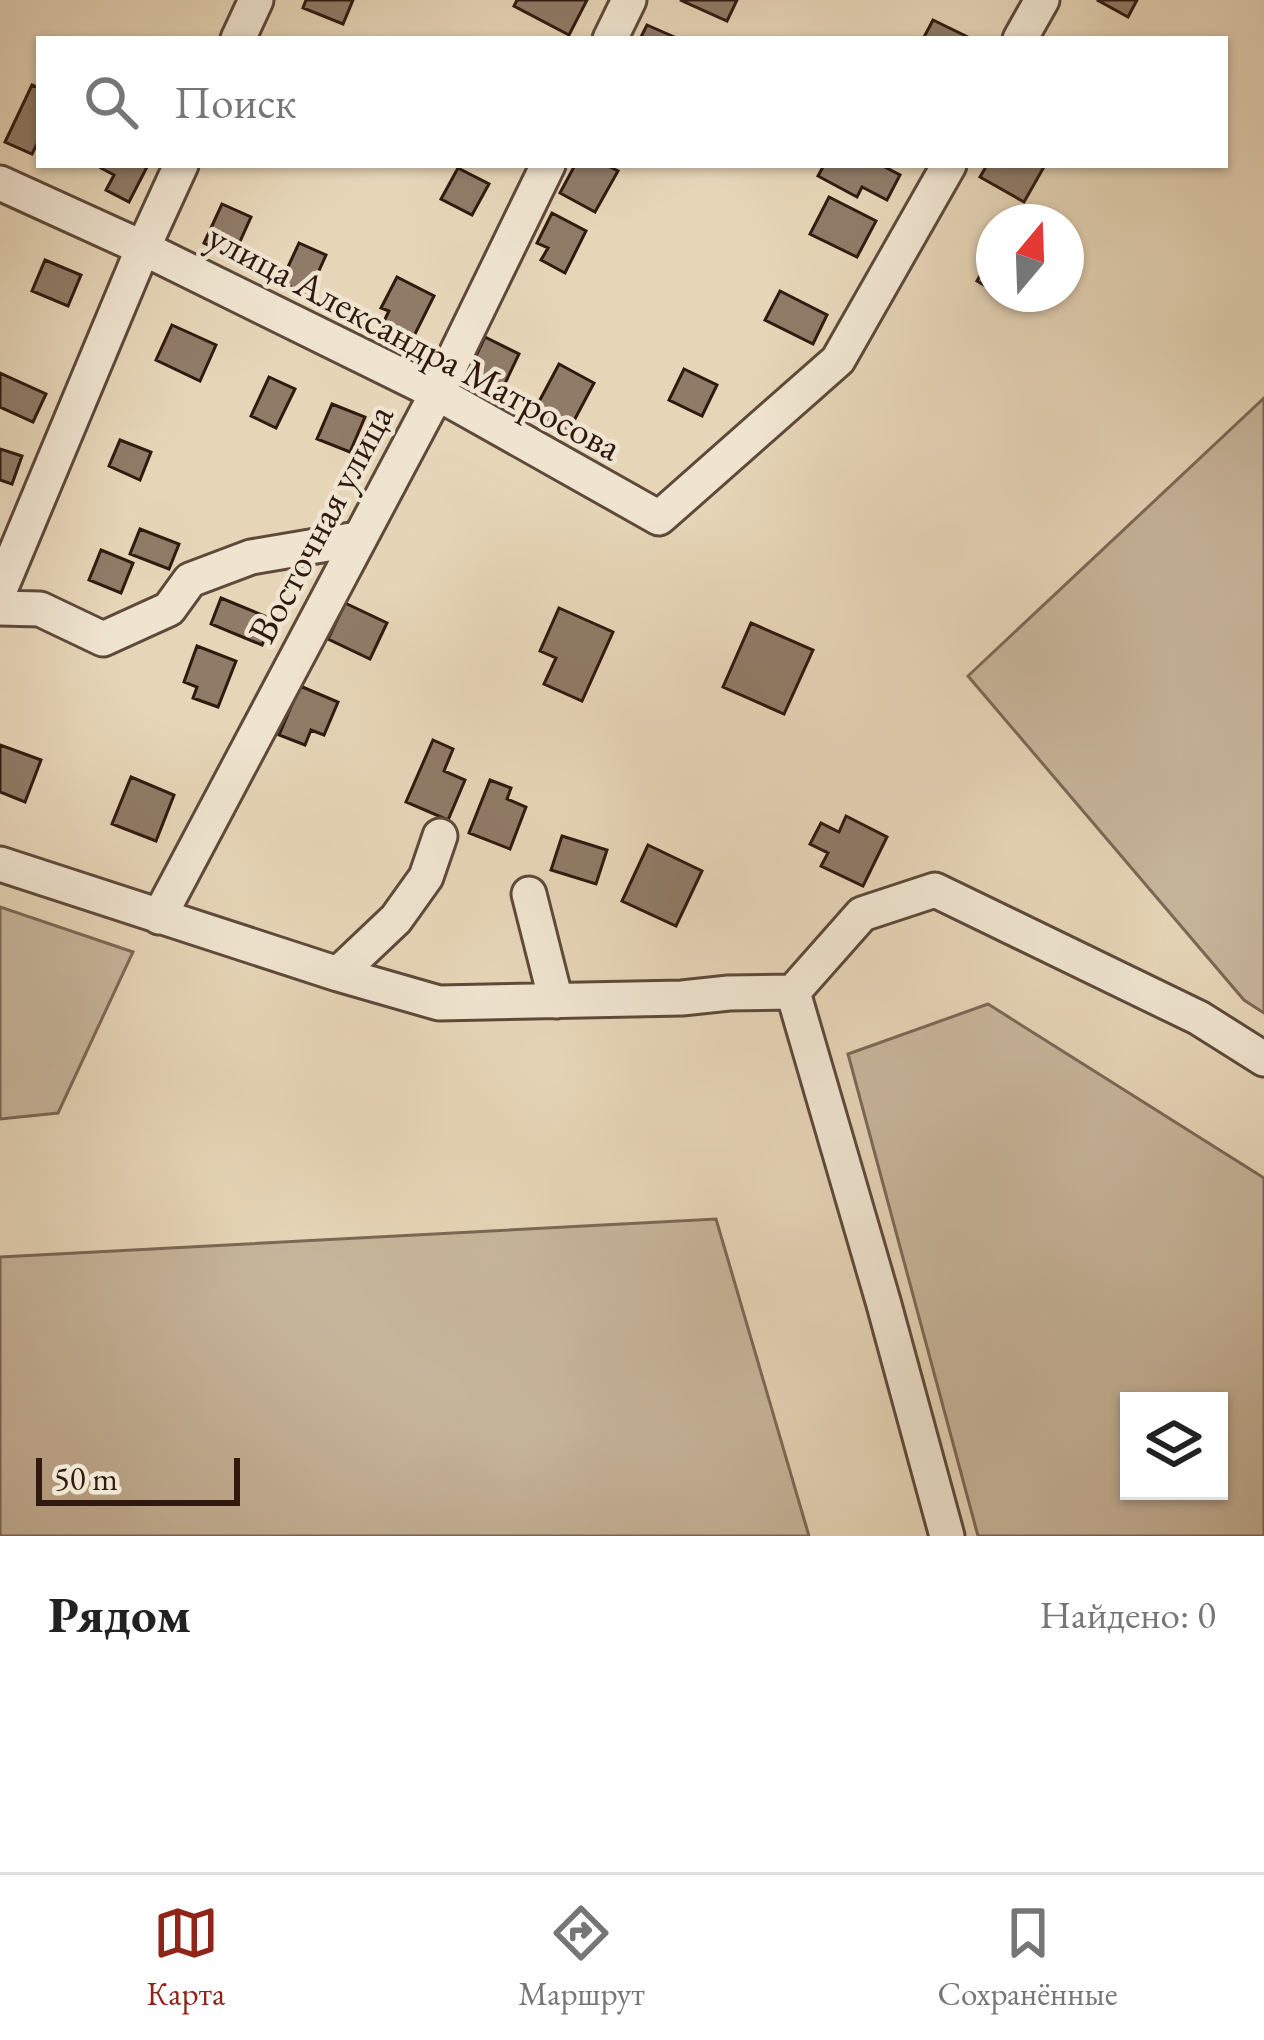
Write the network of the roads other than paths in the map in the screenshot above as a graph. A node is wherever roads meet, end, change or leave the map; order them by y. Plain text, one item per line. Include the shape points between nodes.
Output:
1 (256, 0) edge
2 (628, 0) edge
3 (1042, 0) edge
4 (239, 36) edge
5 (611, 36) edge
6 (1022, 36) edge
7 (180, 168) edge
8 (547, 168) edge
9 (947, 168) edge
10 (0, 183) edge
11 (143, 248) junction
12 (437, 393) junction
13 (357, 539) junction
14 (0, 590) edge
15 (0, 608) edge
16 (440, 836) dead end
17 (0, 864) edge
18 (529, 894) dead end
19 (159, 916) junction
20 (338, 974) junction
21 (793, 992) junction
22 (556, 1001) junction
23 (1264, 1059) edge
24 (947, 1536) edge

1 - 4 street
2 - 5 street
3 - 6 street
7 - 11 street
8 - 12 street, Восточная улица
9 - 12 street, улица Александра Матросова via 838,360 658,518
10 - 11 street, улица Александра Матросова
11 - 12 street, улица Александра Матросова
11 - 14 street
12 - 13 street, Восточная улица
13 - 15 street via 251,557 190,580 169,609 103,639 40,609
13 - 19 street, Восточная улица
16 - 20 street via 426,877 396,920
17 - 19 street
18 - 22 street
19 - 20 street
20 - 22 street via 439,1004
21 - 22 street
21 - 23 street via 862,914 935,890 1198,1018
21 - 24 street

